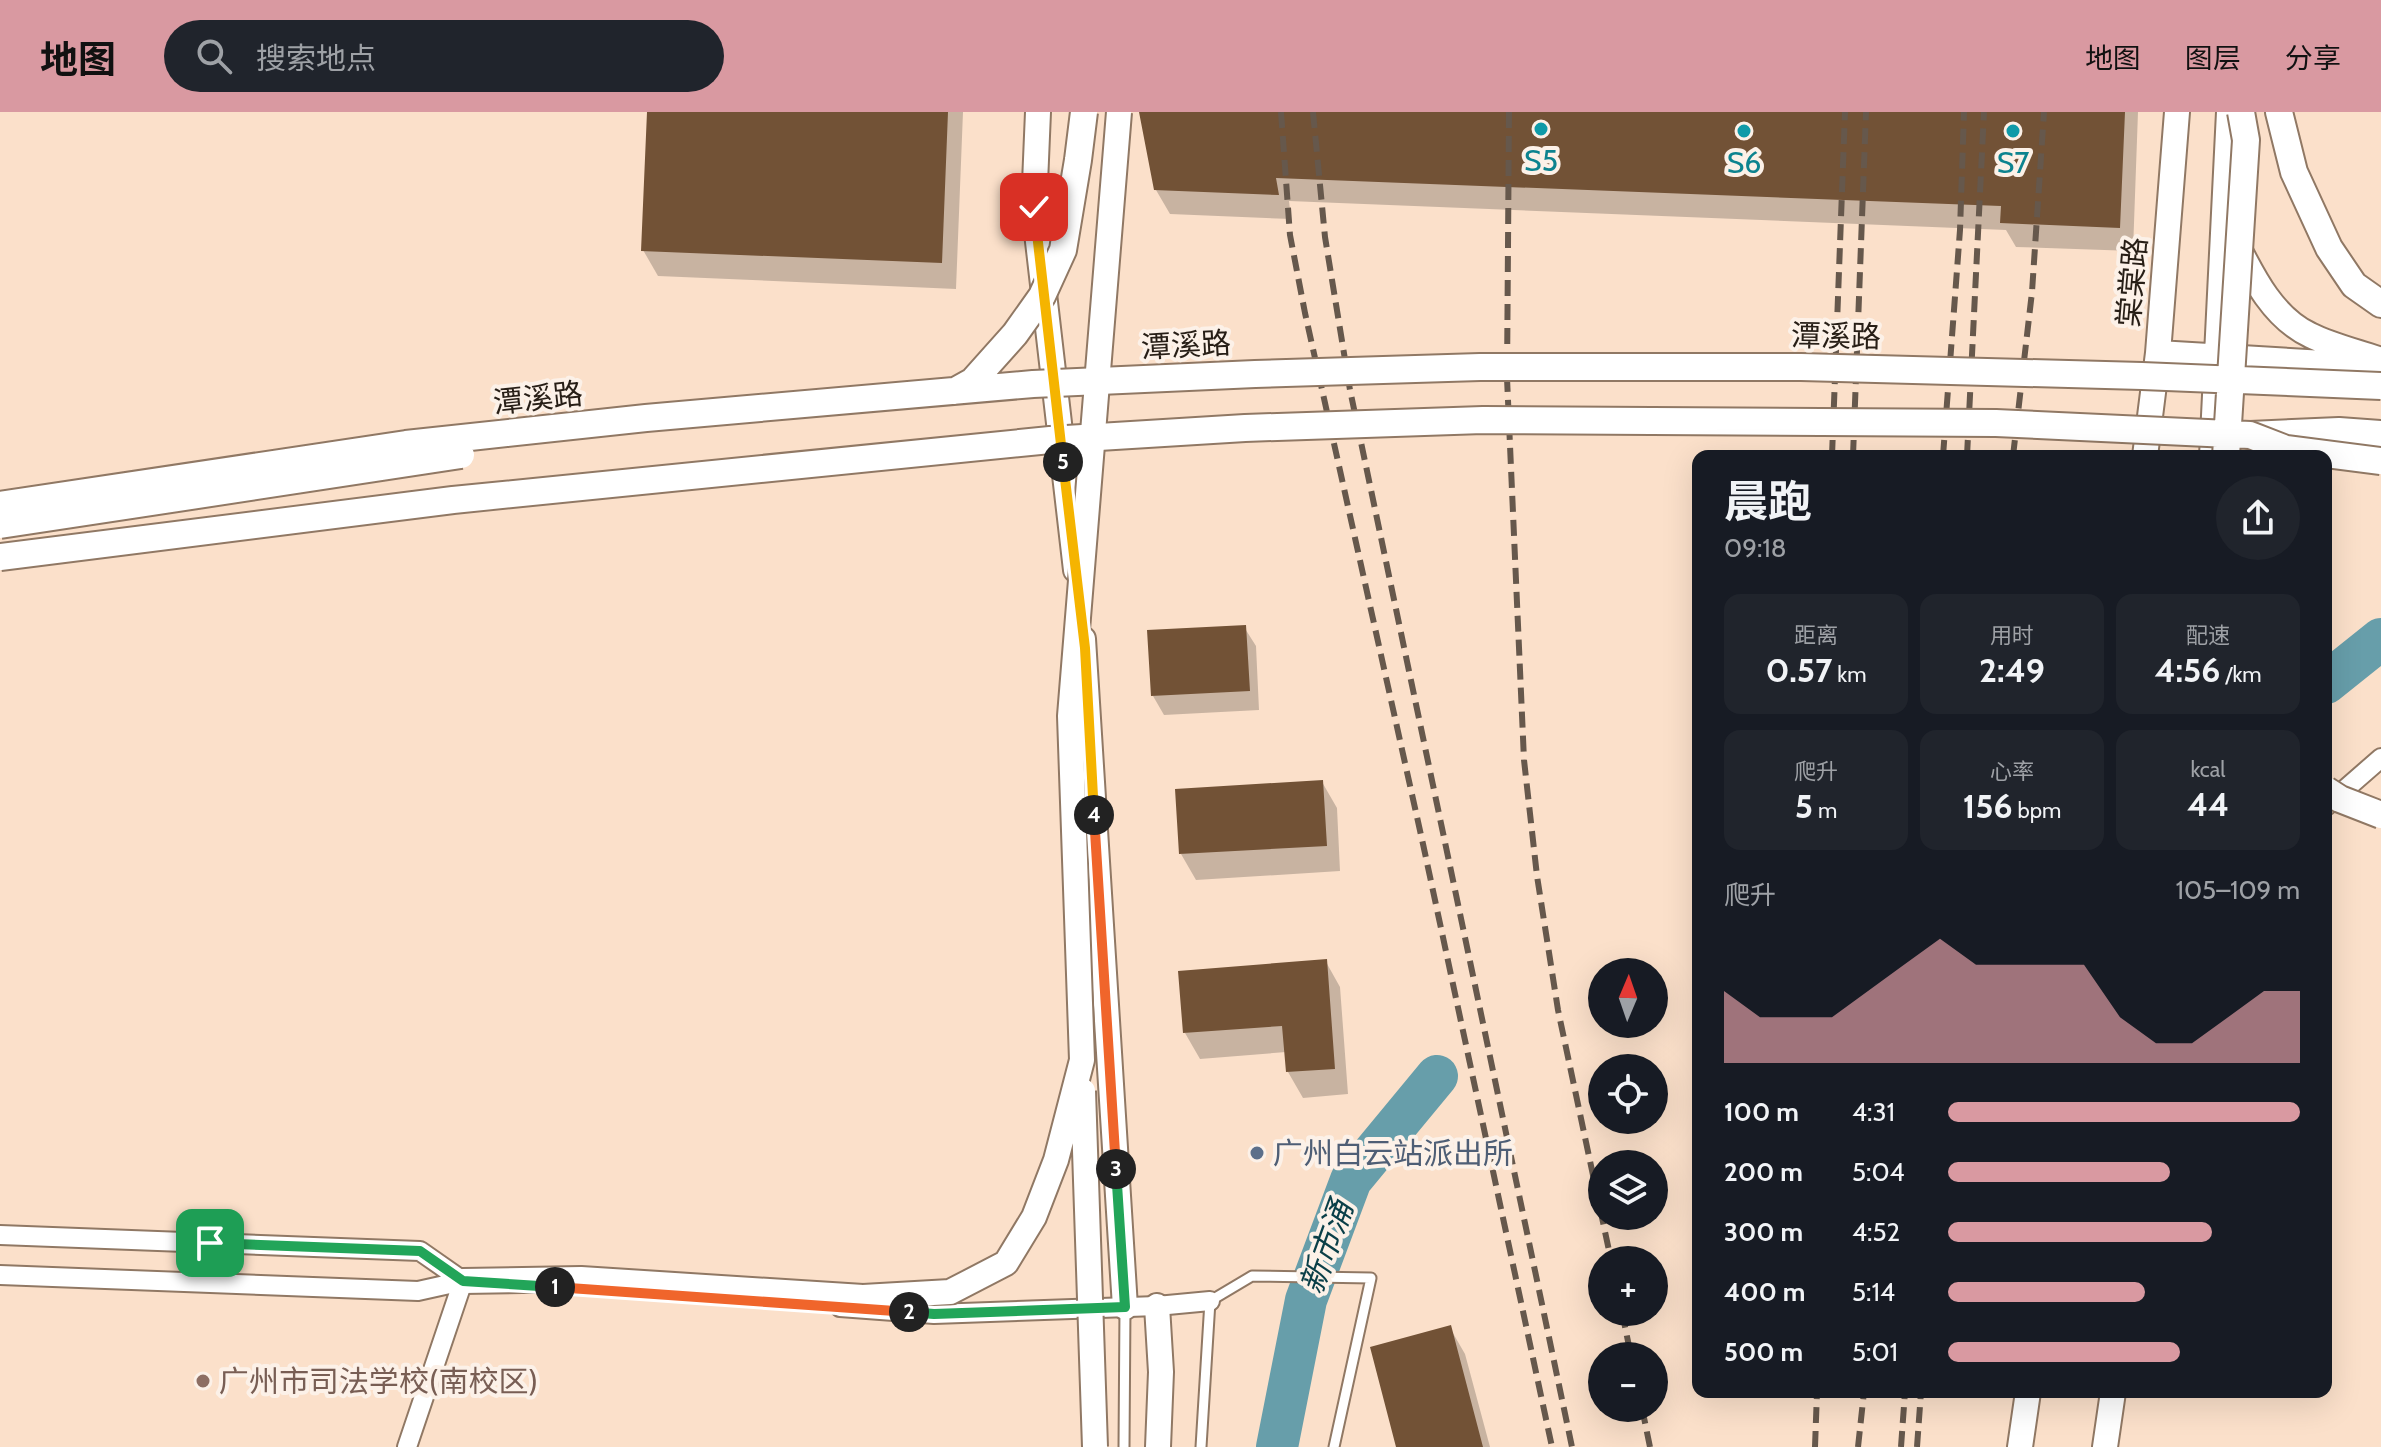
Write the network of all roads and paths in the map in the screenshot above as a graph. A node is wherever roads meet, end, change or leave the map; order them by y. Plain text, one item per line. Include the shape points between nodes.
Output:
1 (1038, 112) edge
2 (1084, 112) edge
3 (1119, 112) edge
4 (2177, 112) edge
5 (2229, 112) edge
6 (2241, 112) edge
7 (2279, 112) edge
8 (2223, 217) junction
9 (2381, 304) edge
10 (2158, 353) junction
11 (2215, 355) junction
12 (2381, 360) edge
13 (2381, 366) edge
14 (2381, 386) edge
15 (2250, 435) junction
16 (2374, 441) edge
17 (2146, 447) edge
18 (2216, 450) edge
19 (2294, 450) edge
20 (2312, 450) edge
21 (2332, 455) edge
22 (2381, 461) edge
23 (0, 505) edge
24 (0, 525) edge
25 (0, 557) edge
26 (2381, 758) edge
27 (2332, 794) edge
28 (2332, 801) edge
29 (2381, 815) edge
30 (1082, 1060) junction
31 (0, 1235) edge
32 (0, 1275) edge
33 (463, 1281) junction
34 (1210, 1301) junction
35 (1157, 1306) junction
36 (1125, 1307) junction
37 (2027, 1398) edge
38 (2112, 1398) edge
39 (407, 1447) edge
40 (1095, 1447) edge
41 (1124, 1447) edge
42 (1158, 1447) edge
43 (1201, 1447) edge
44 (1334, 1447) edge
45 (2020, 1447) edge
46 (2105, 1447) edge

1 - 36 street via 1034,207 1085,648
2 - 24 main road, bridge via 1063,250 1042,296 973,381 944,398 913,406 482,452
3 - 30 street, bridge via 1070,716
4 - 10 street, 棠棠路
5 - 8 street
6 - 18 main road, bridge via 2246,140
7 - 9 main road via 2294,172 2329,248 2354,285
8 - 11 street
8 - 12 street via 2276,309 2308,334
10 - 11 street
10 - 17 street, 棠棠路
11 - 13 street
11 - 18 street
14 - 23 main road, 潭溪路, bridge via 1801,367 1480,367 1049,383 406,444
15 - 16 main road via 2339,431
15 - 19 main road, bridge
15 - 25 main road, bridge via 1996,423 1498,420 1230,429 1050,440 467,498
16 - 18 street
16 - 20 street
17 - 18 street
21 - 22 main road, bridge
26 - 28 street
27 - 29 main road, bridge
30 - 33 street, bridge via 1056,1160 1034,1217 1006,1263 950,1292 863,1297 581,1279
30 - 40 street, bridge
31 - 33 street via 420,1251
32 - 33 street via 418,1291
33 - 36 street via 934,1314
33 - 39 street
34 - 35 street
34 - 43 lane
34 - 44 lane via 1252,1276 1371,1278
35 - 36 street
35 - 42 street
36 - 41 lane
37 - 45 street
38 - 46 street

